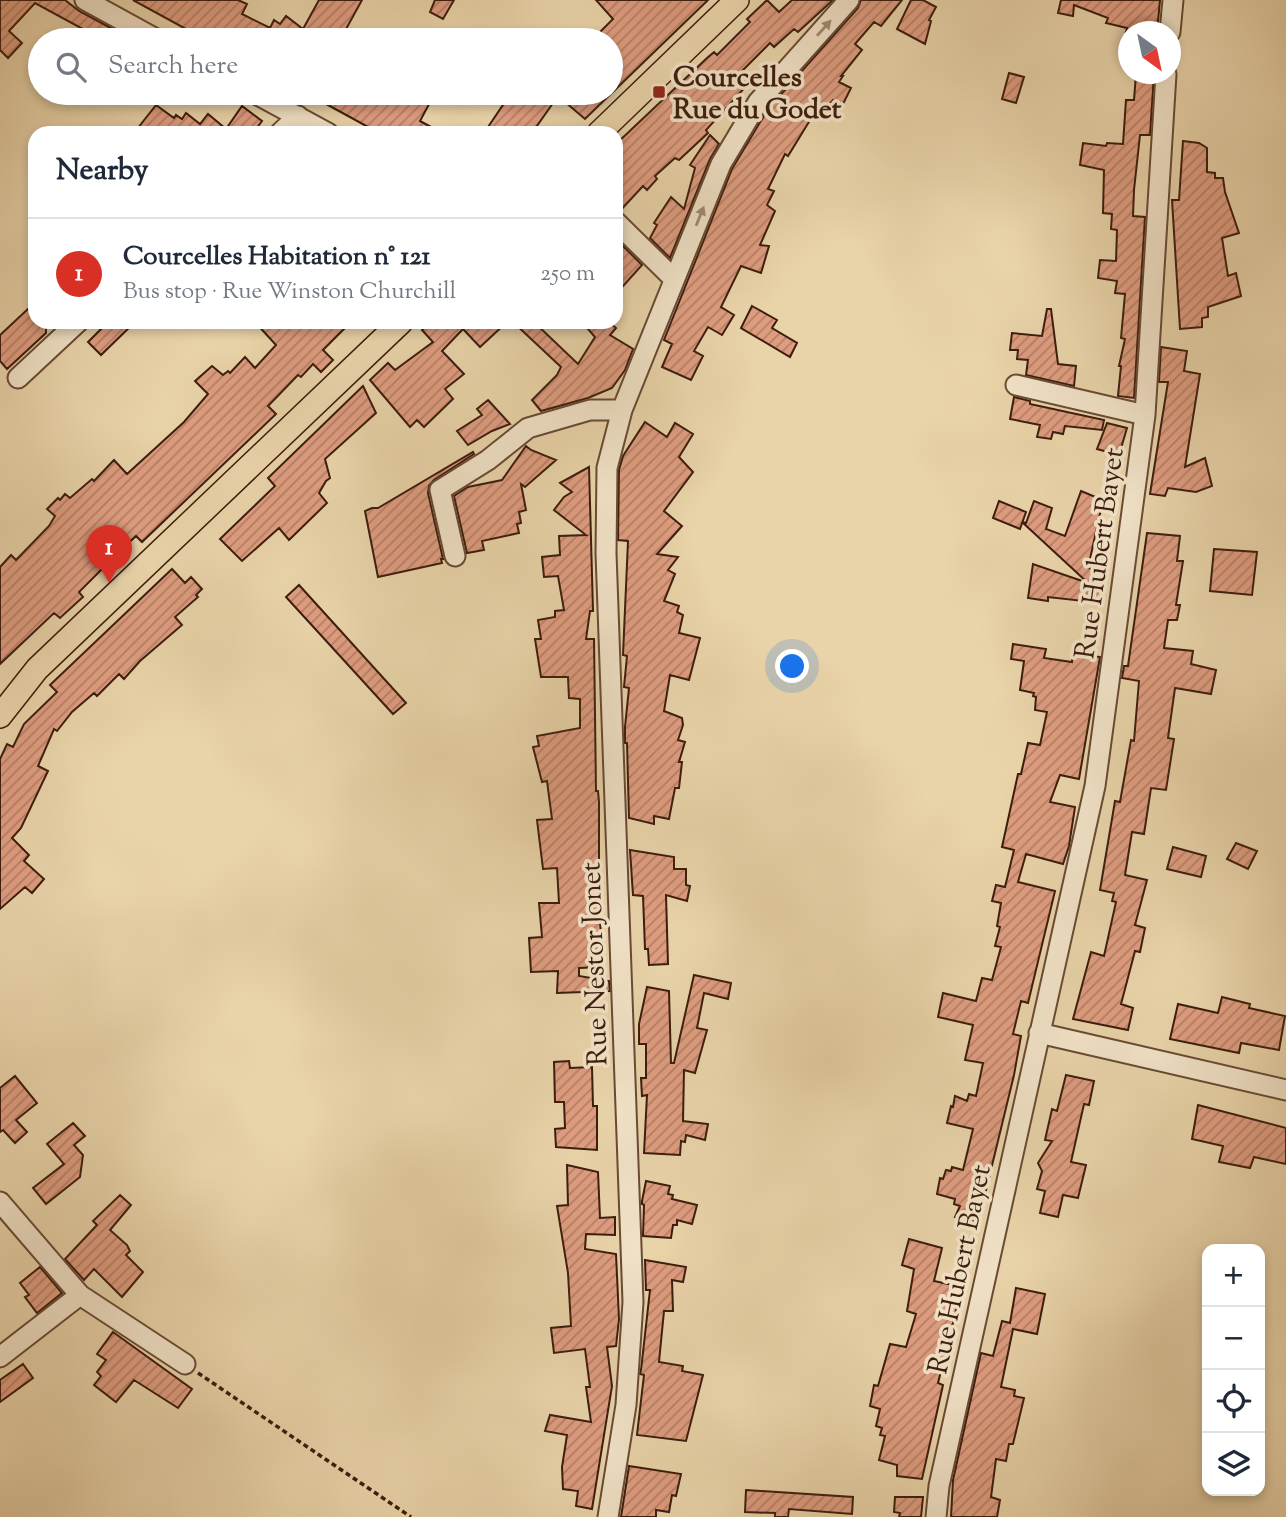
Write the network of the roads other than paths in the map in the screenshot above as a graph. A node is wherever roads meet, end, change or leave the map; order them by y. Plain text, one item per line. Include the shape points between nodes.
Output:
1 (85, 0) edge
2 (737, 0) edge
3 (849, 0) edge
4 (1174, 0) edge
5 (1171, 21) edge
6 (136, 28) edge
7 (1165, 84) edge
8 (277, 105) edge
9 (298, 116) junction
10 (287, 126) edge
11 (316, 126) edge
12 (606, 126) edge
13 (623, 229) edge
14 (674, 279) junction
15 (70, 329) edge
16 (394, 329) edge
17 (18, 378) dead end
18 (1016, 384) dead end
19 (622, 410) junction
20 (1145, 415) junction
21 (455, 556) dead end
22 (3, 706) edge
23 (1039, 1033) junction
24 (1286, 1090) edge
25 (0, 1202) edge
26 (80, 1295) junction
27 (0, 1357) edge
28 (185, 1364) road end
29 (608, 1517) edge
30 (936, 1517) edge

1 - 6 street
2 - 12 main road
14 -> 3 street, Rue Nestor Jonet via 721,164 758,102
4 - 5 street
7 - 20 street, Rue Hubert Bayet
8 - 9 street
9 - 10 street
9 - 11 street
13 - 14 street
14 - 19 street, Rue Nestor Jonet
15 - 17 street
16 - 22 main road
18 - 20 street
19 - 21 street via 590,410 528,428 440,490
19 - 29 street, Rue Nestor Jonet via 607,468 606,553 633,1302 626,1405
20 - 23 street, Rue Hubert Bayet via 1095,786
23 - 24 street
23 - 30 street, Rue Hubert Bayet via 939,1486
25 - 26 street
26 - 27 street
26 - 28 street

